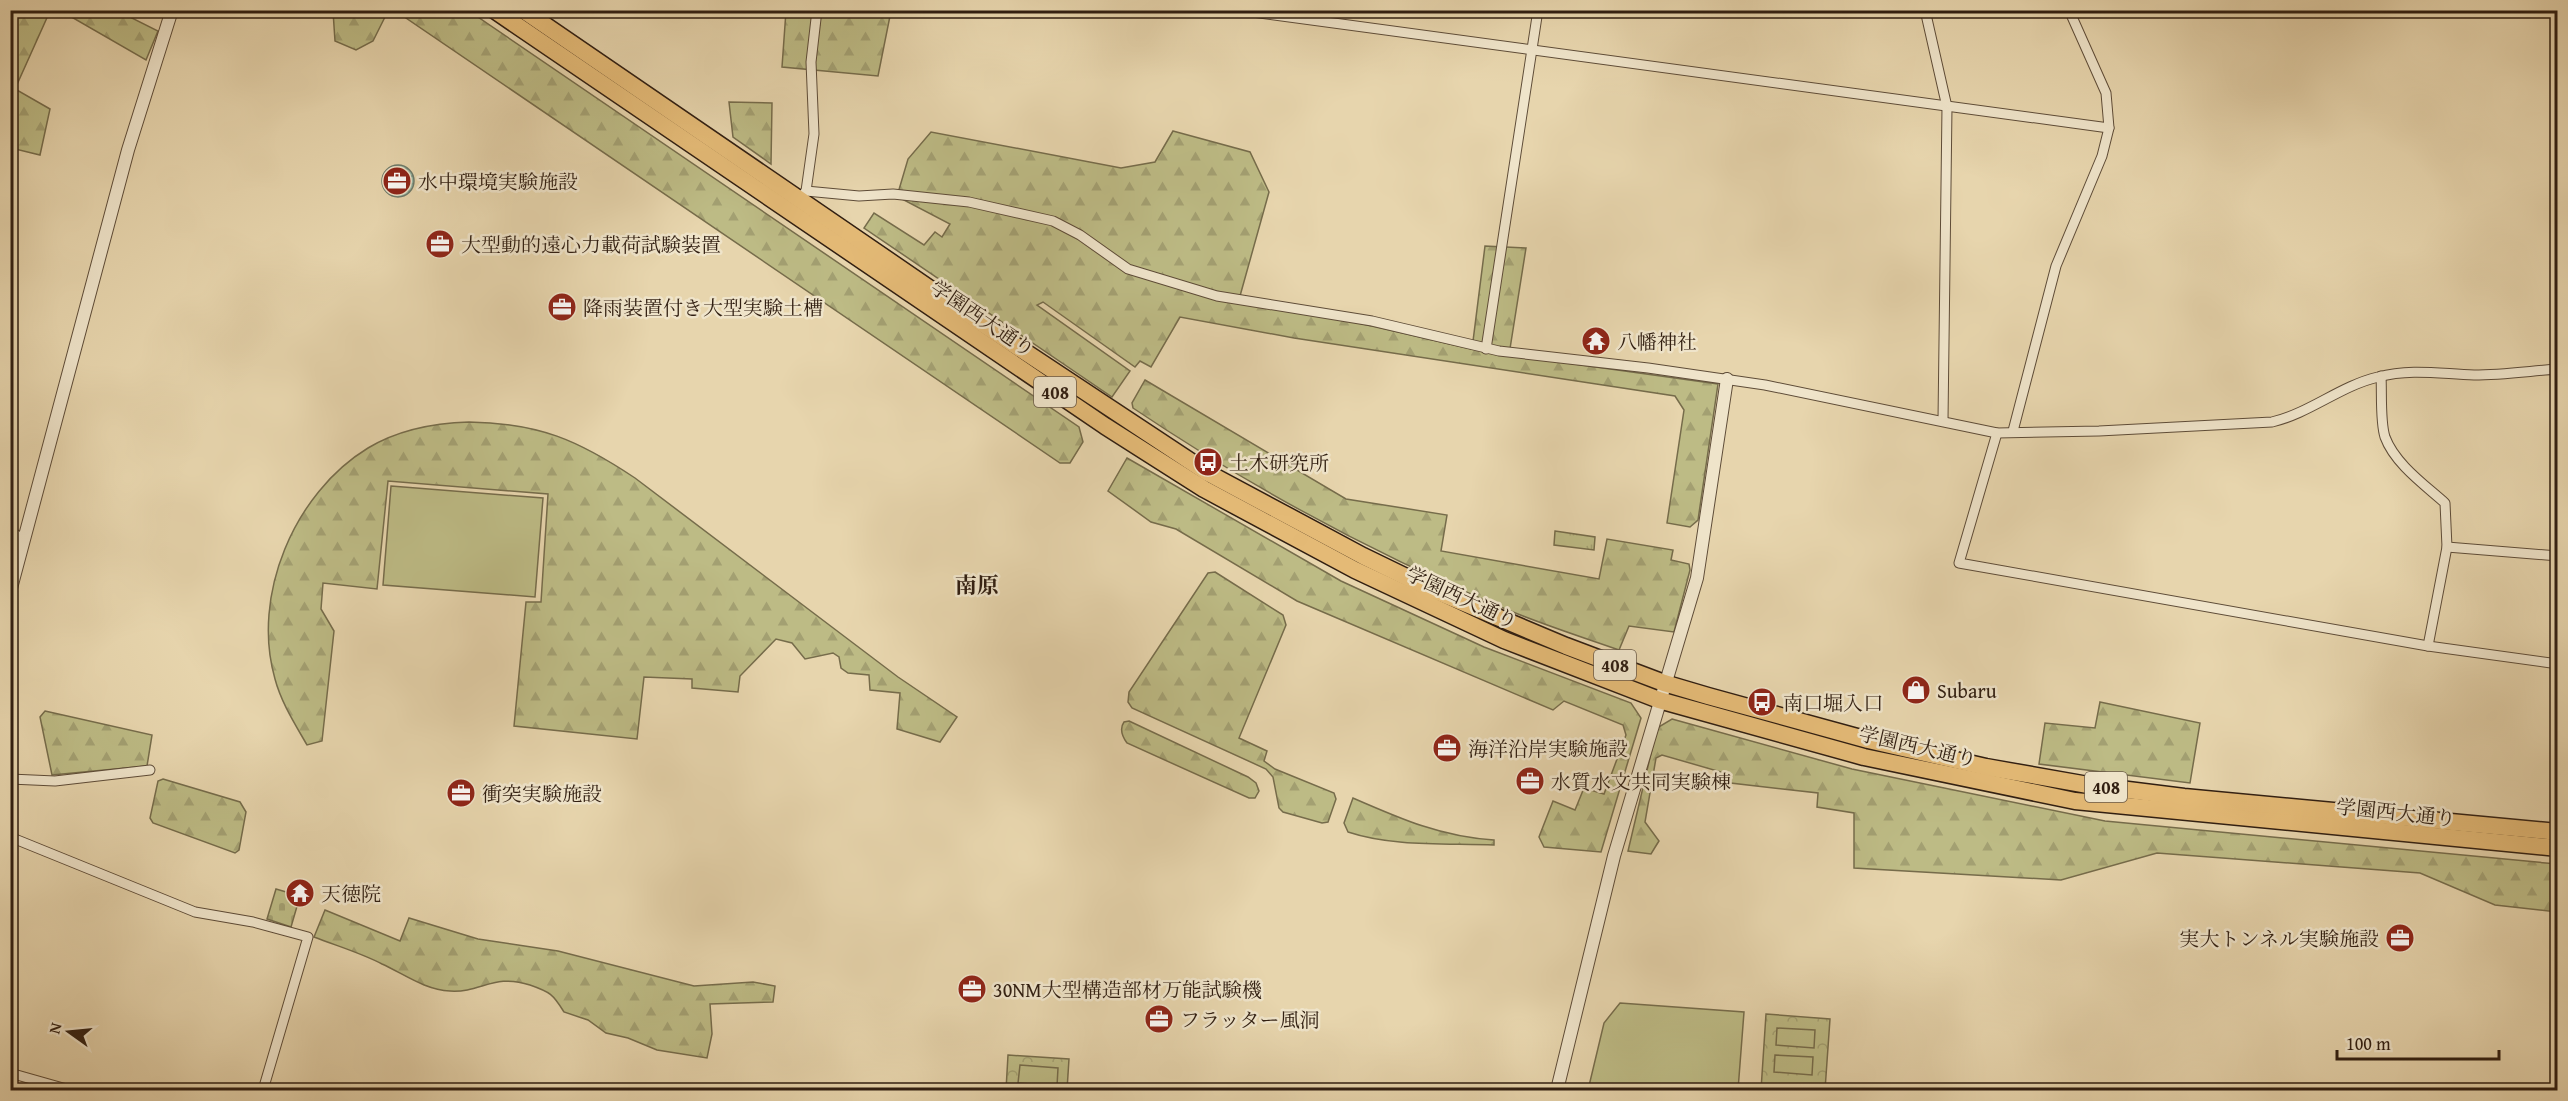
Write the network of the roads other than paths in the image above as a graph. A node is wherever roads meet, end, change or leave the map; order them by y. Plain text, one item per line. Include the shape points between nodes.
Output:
1 (172, 10) edge
2 (494, 10) edge
3 (523, 10) edge
4 (817, 10) edge
5 (1238, 10) edge
6 (1538, 10) edge
7 (1925, 10) edge
8 (2069, 10) edge
9 (1533, 50) junction
10 (1947, 107) junction
11 (2109, 128) junction
12 (803, 195) junction
13 (1486, 349) junction
14 (2558, 369) edge
15 (2381, 376) junction
16 (1727, 380) junction
17 (1943, 420) junction
18 (2013, 431) junction
19 (1997, 433) junction
20 (10, 531) edge
21 (23, 539) junction
22 (2447, 547) junction
23 (2558, 556) edge
24 (10, 592) edge
25 (2428, 646) junction
26 (2558, 664) edge
27 (1664, 683) junction
28 (1659, 700) junction
29 (150, 770) dead end
30 (1978, 773) junction
31 (10, 779) edge
32 (2558, 832) edge
33 (10, 837) edge
34 (2558, 848) edge
35 (10, 1073) edge
36 (70, 1090) edge
37 (263, 1090) edge
38 (1557, 1090) edge

1 - 21 street via 128,150
2 - 28 highway, 学園西大通り / 408 via 1027,374 1204,489 1427,605 1504,640
3 - 12 highway, 学園西大通り / 408
4 - 12 street via 811,62 814,134
5 - 9 street
6 - 9 street
7 - 10 street
8 - 11 street via 2106,93
9 - 10 street
9 - 13 street
10 - 11 street
10 - 17 street
11 - 18 street via 2102,156 2056,266
12 - 13 street via 893,194 969,202 1040,218 1080,235 1128,269 1217,296 1372,321
12 - 27 highway, 学園西大通り / 408 via 961,310 1208,472 1283,515 1433,590
13 - 16 street
14 - 15 street via 2475,375 2408,371
15 - 18 street via 2360,382 2294,417 2272,422
15 - 22 street via 2385,436 2408,468 2445,503
16 - 17 street
16 - 27 street via 1696,578
17 - 19 street
18 - 19 street
19 - 25 street via 1959,563
20 - 21 street
21 - 24 street
22 - 23 street
22 - 25 street
25 - 26 street
27 - 28 street
27 - 30 highway, 学園西大通り / 408
28 - 30 highway, 学園西大通り / 408 via 1864,757
28 - 38 street via 1614,856
29 - 31 street via 55,781
30 - 32 highway, 学園西大通り / 408 via 2184,797
30 - 34 highway, 学園西大通り / 408 via 2075,801
33 - 37 street via 195,912 308,937
35 - 36 street

